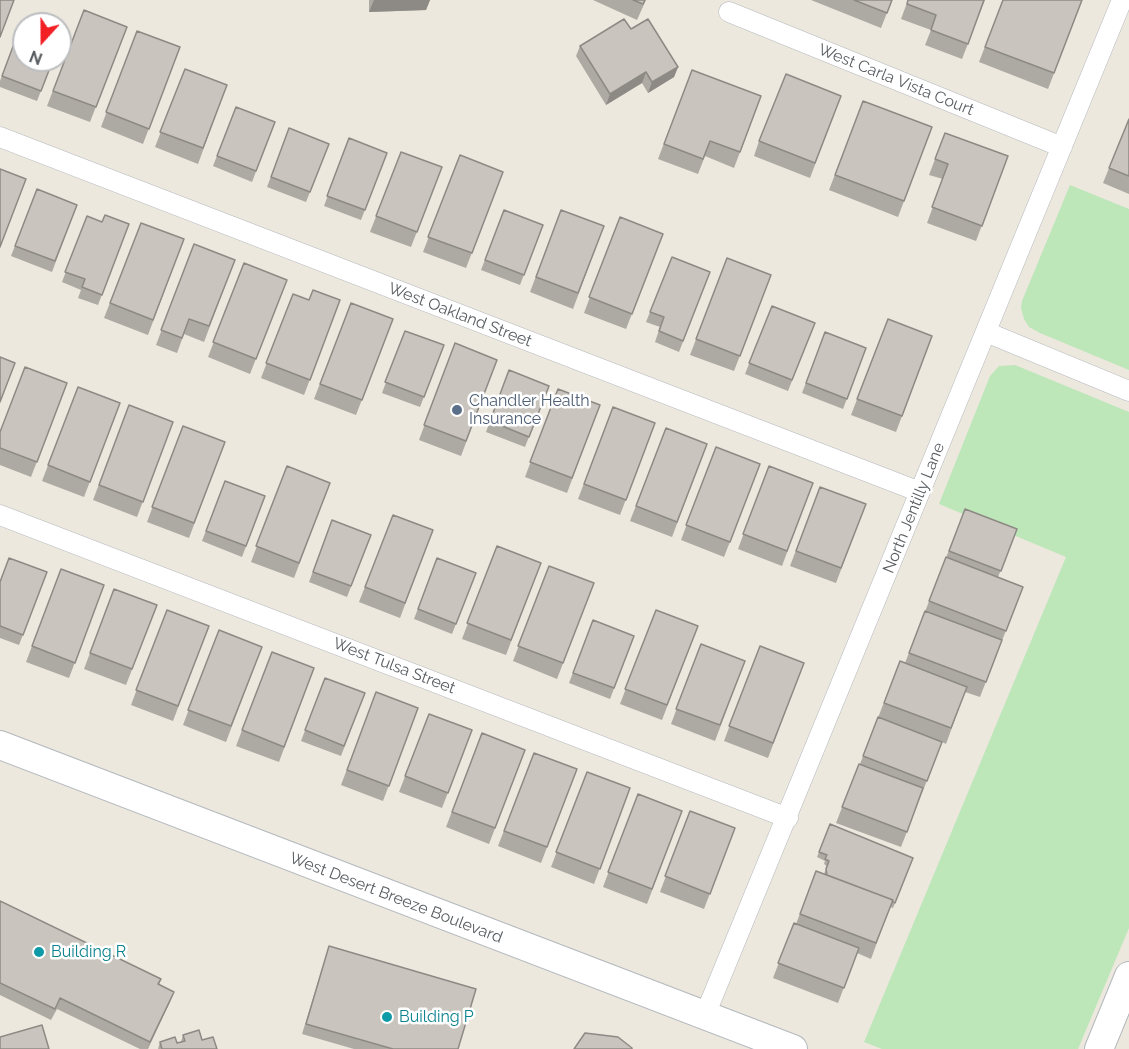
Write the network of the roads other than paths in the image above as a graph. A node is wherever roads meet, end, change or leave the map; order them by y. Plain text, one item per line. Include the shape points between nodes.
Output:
1 (1122, 0) edge
2 (729, 12) dead end
3 (0, 137) edge
4 (1062, 147) junction
5 (986, 332) junction
6 (1129, 391) edge
7 (920, 492) junction
8 (0, 515) edge
9 (0, 745) edge
10 (788, 818) junction
11 (1129, 976) edge
12 (705, 1015) junction
13 (793, 1049) edge
14 (1099, 1049) edge

1 - 4 street, North Jentilly Lane
2 - 4 street, West Carla Vista Court
3 - 7 street, West Oakland Street
4 - 5 street, North Jentilly Lane
5 - 6 street
5 - 7 street, North Jentilly Lane
7 - 10 street, North Jentilly Lane
8 - 10 street, West Tulsa Street
9 - 12 street, West Desert Breeze Boulevard
10 - 12 street, North Jentilly Lane
11 - 14 street
12 - 13 street, West Desert Breeze Boulevard

